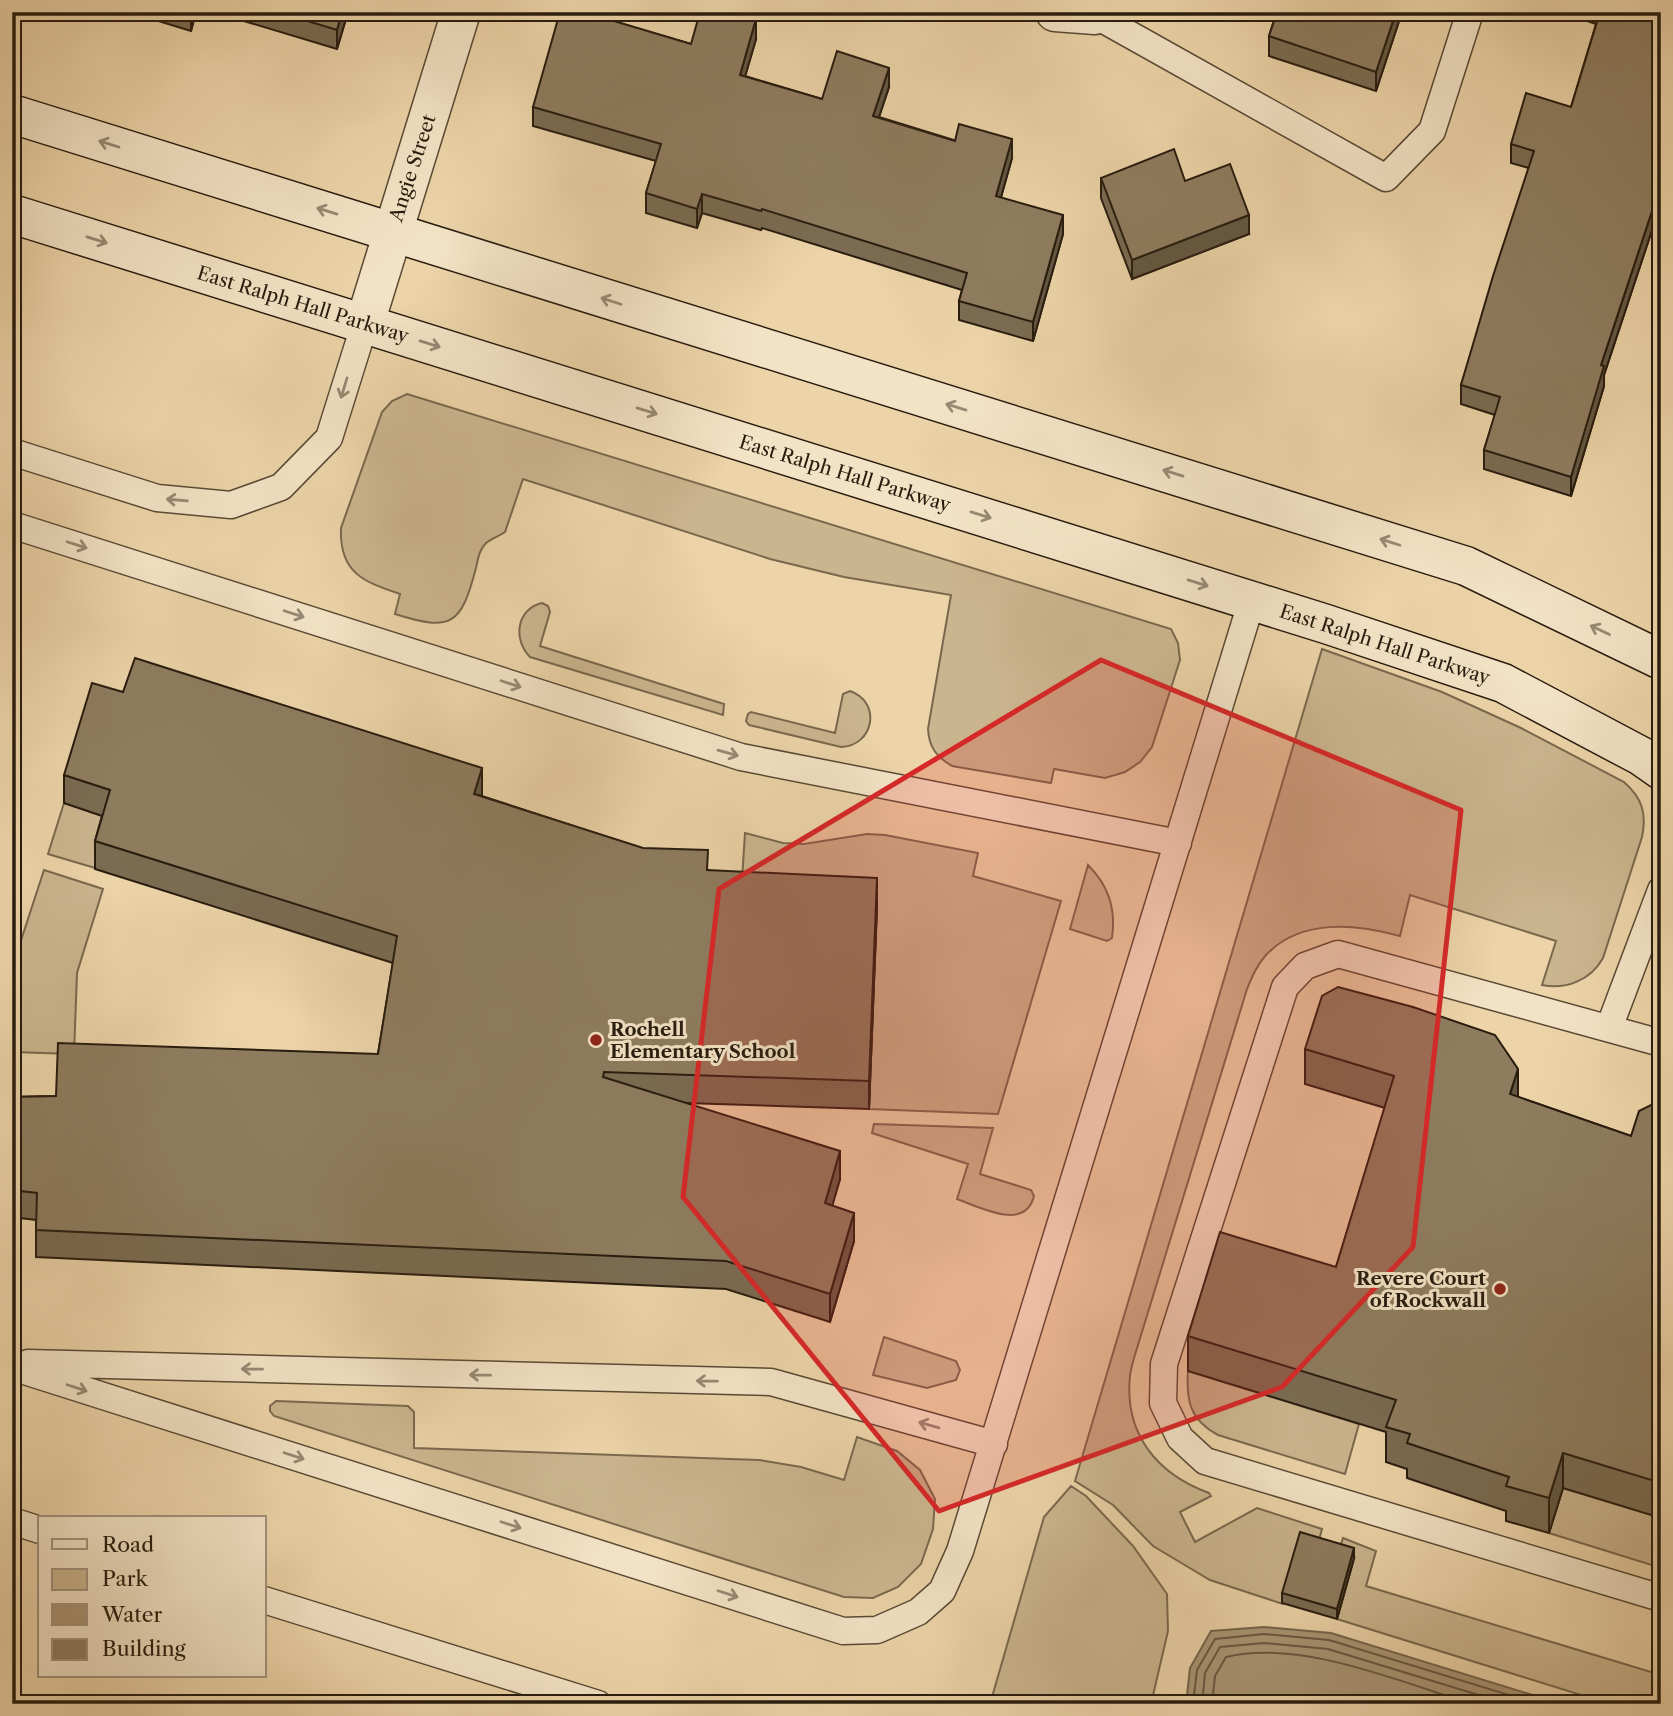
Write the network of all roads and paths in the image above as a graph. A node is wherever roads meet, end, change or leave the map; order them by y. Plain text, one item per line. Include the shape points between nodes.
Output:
1 (461, 12) edge
2 (1055, 12) edge
3 (1470, 12) edge
4 (1096, 14) edge
5 (12, 114) edge
6 (12, 214) edge
7 (392, 232) junction
8 (365, 323) junction
9 (12, 452) edge
10 (12, 525) edge
11 (1252, 600) junction
12 (1660, 655) edge
13 (1661, 770) edge
14 (1178, 843) junction
15 (1661, 890) edge
16 (1609, 1028) junction
17 (1661, 1043) edge
18 (12, 1365) edge
19 (994, 1444) junction
20 (12, 1521) edge
21 (38, 1529) edge
22 (1661, 1598) edge
23 (266, 1601) edge
24 (548, 1696) edge
25 (598, 1704) edge

1 - 7 main road, Angie Street
2 - 4 main road
3 - 4 lane via 1432,131 1386,178
7 -> 5 main road
6 -> 8 main road, East Ralph Hall Parkway
7 - 8 main road, Angie Street
12 -> 7 main road via 1466,566
8 -> 9 lane via 329,438 281,487 231,505 157,498
8 -> 11 main road, East Ralph Hall Parkway
10 -> 14 lane via 741,757
11 - 13 main road, East Ralph Hall Parkway via 1503,683
11 - 14 lane
14 - 19 lane
15 - 16 lane
16 - 17 lane
16 - 22 lane via 1338,954 1306,966 1285,987 1164,1364 1163,1403 1180,1438 1205,1461
19 -> 18 lane via 771,1382
18 -> 19 lane via 843,1631 877,1630 918,1612 942,1591 960,1551
20 - 21 lane
23 - 24 lane
24 - 25 lane

